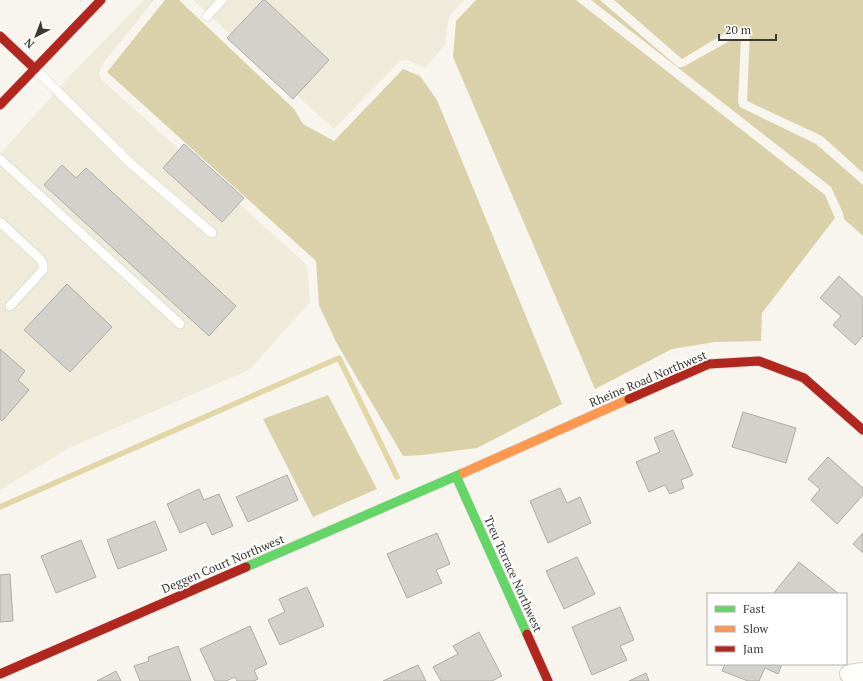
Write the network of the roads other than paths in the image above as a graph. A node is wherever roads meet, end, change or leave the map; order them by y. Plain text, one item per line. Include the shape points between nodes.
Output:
1 (101, 0) edge
2 (222, 0) edge
3 (207, 16) dead end
4 (0, 36) edge
5 (35, 69) junction
6 (0, 105) edge
7 (0, 159) edge
8 (0, 222) edge
9 (212, 233) dead end
10 (10, 306) dead end
11 (180, 324) dead end
12 (863, 430) edge
13 (456, 476) junction
14 (0, 674) edge
15 (548, 681) edge

1 - 5 street
2 - 3 lane
4 - 5 street
5 - 6 street
5 - 9 lane via 129,162
7 - 11 lane
8 - 10 lane via 43,264 43,270
12 - 13 street, Rheine Road Northwest via 804,378 759,361 709,364
13 - 14 street, Deggen Court Northwest
13 - 15 street, Treu Terrace Northwest

